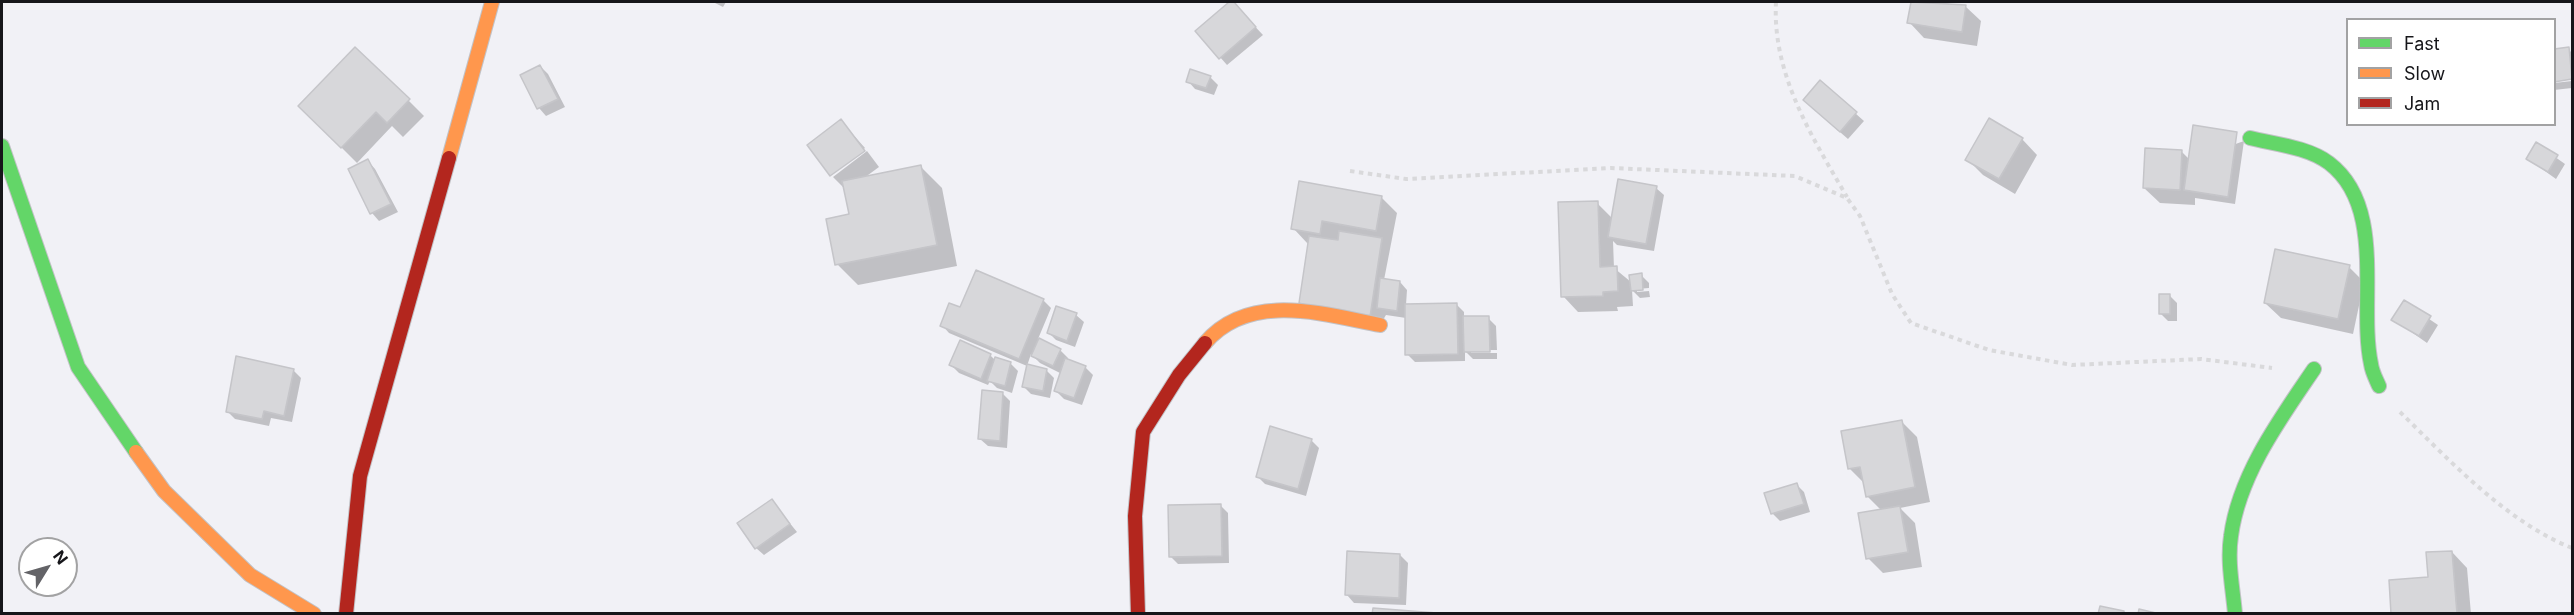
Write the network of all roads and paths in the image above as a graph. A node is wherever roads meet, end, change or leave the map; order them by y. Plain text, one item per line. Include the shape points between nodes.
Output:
1 (492, 2) edge
2 (1776, 2) edge
3 (2250, 138) dead end
4 (2, 146) edge
5 (1350, 171) dead end
6 (1849, 200) junction
7 (1380, 325) dead end
8 (2314, 369) joint
9 (2379, 386) joint
10 (2572, 548) edge
11 (314, 614) edge
12 (346, 614) edge
13 (1138, 614) edge
14 (2235, 614) edge

1 - 12 street via 360,476
2 - 6 path via 1780,55 1793,94
3 - 9 street via 2328,163 2350,186 2367,252 2371,365
4 - 11 street via 78,367 107,412 164,491 250,574
5 - 6 path via 1406,179 1611,168 1761,173 1795,176
6 - 8 path via 1860,216 1892,294 1911,323 1989,350 2072,365 2201,359
7 - 13 street via 1311,311 1269,310 1229,322 1209,339 1179,375 1143,432 1134,516
8 - 14 street via 2287,409 2239,504 2231,536
9 - 10 path via 2395,408 2505,508

